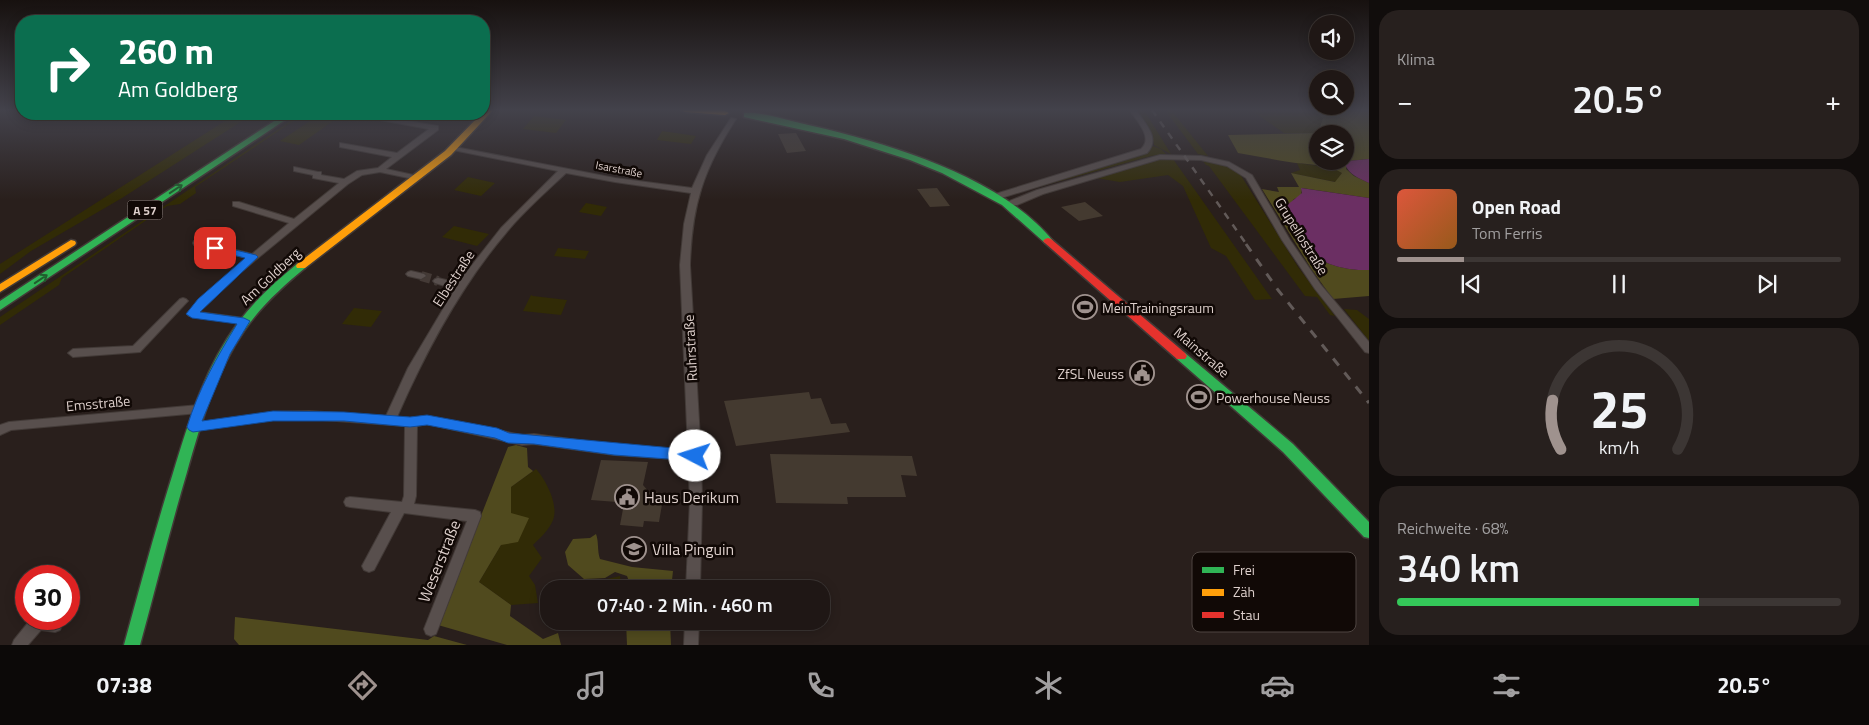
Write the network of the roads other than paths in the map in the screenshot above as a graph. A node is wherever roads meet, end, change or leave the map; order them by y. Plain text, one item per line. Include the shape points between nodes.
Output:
1 (232, 140) edge
2 (251, 140) edge
3 (419, 140) edge
4 (460, 140) edge
5 (717, 140) edge
6 (857, 140) edge
7 (1150, 140) edge
8 (343, 145) dead end
9 (453, 148) junction
10 (399, 156) junction
11 (297, 169) dead end
12 (380, 170) junction
13 (564, 170) junction
14 (415, 178) junction
15 (345, 182) junction
16 (161, 186) dead end
17 (1018, 190) junction
18 (694, 191) junction
19 (1040, 192) junction
20 (995, 197) junction
21 (236, 204) dead end
22 (1006, 204) junction
23 (294, 222) junction
24 (78, 239) dead end
25 (196, 243) dead end
26 (253, 257) junction
27 (438, 281) tunnel mouth
28 (460, 287) junction
29 (0, 290) edge
30 (202, 302) junction
31 (0, 306) edge
32 (244, 321) junction
33 (1369, 349) edge
34 (73, 353) dead end
35 (199, 409) junction
36 (390, 420) junction
37 (410, 422) junction
38 (193, 427) junction
39 (0, 430) edge
40 (695, 456) junction
41 (350, 502) dead end
42 (403, 508) junction
43 (1369, 532) edge
44 (369, 566) dead end
45 (693, 580) edge
46 (431, 629) dead end
47 (31, 630) edge
48 (692, 630) edge
49 (19, 645) edge
50 (132, 645) edge
51 (691, 645) edge

1 - 16 main road, A 57
31 -> 2 main road, A 57
3 - 10 street
4 - 9 main road, Am Goldberg
5 - 18 street, Ruhrstraße
6 - 20 main road, Mainstraße via 940,170
7 - 17 street via 1150,146 1144,151
8 - 10 street
9 - 13 street, Isarstraße
9 - 14 main road, Am Goldberg
10 - 12 street
11 - 15 street
12 - 14 street
12 - 15 street via 360,173
13 - 18 street, Isarstraße
13 - 28 street, Elbestraße via 504,230
14 - 32 main road, Am Goldberg via 299,268
15 - 23 street
17 - 19 street
17 - 20 street
17 - 22 street via 1019,195
18 - 40 street, Ruhrstraße via 686,229 685,265
19 - 22 street
19 - 33 street, Grupellostraße via 1154,158 1201,158 1229,164 1249,177 1318,287
20 - 22 main road, Mainstraße
21 - 23 street
22 - 43 main road, Mainstraße via 1288,448
23 - 26 street
24 - 29 main road
25 - 26 street
26 - 30 street
27 - 28 street
28 - 36 street, Elbestraße via 413,368
30 - 32 street via 192,314
30 - 34 street via 182,301 136,349
32 - 35 main road, Am Goldberg via 224,354
35 - 38 main road, Am Goldberg
35 - 39 street, Emsstraße via 10,426
36 - 37 street
36 - 38 street via 273,416
37 - 40 street via 432,421 508,438
37 - 42 street via 410,496
38 - 50 main road, Am Goldberg
40 - 45 street, Ruhrstraße
41 - 42 street, Weserstraße
42 - 44 street
42 - 46 street, Weserstraße via 476,516
47 - 49 street
48 - 51 street

